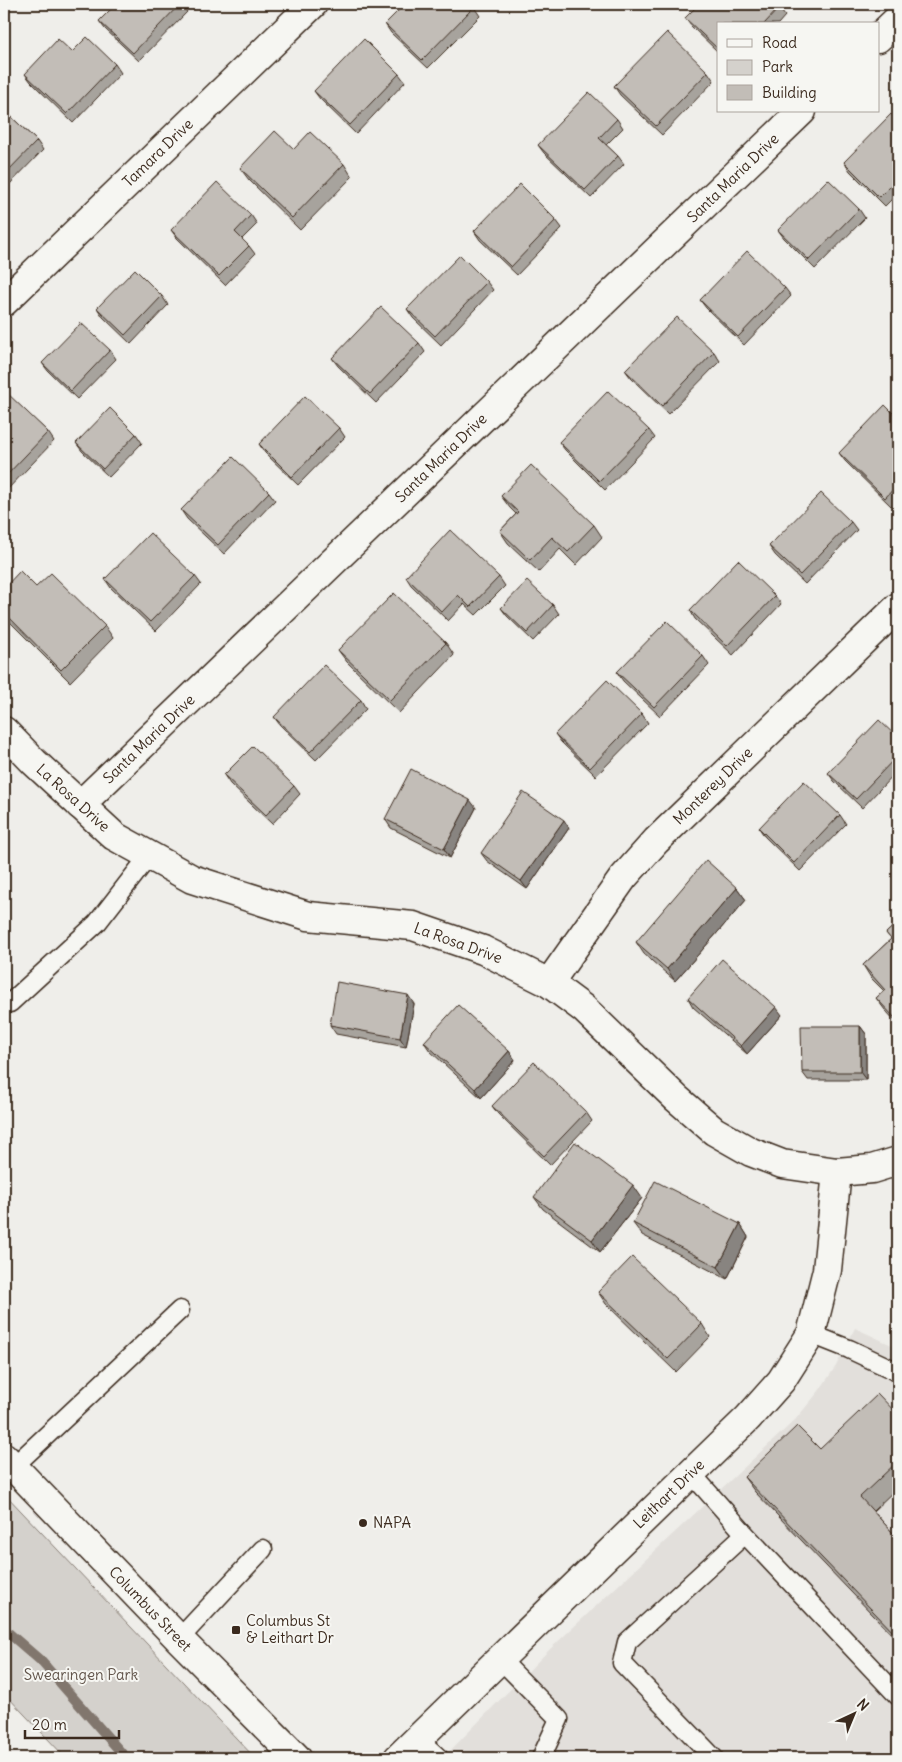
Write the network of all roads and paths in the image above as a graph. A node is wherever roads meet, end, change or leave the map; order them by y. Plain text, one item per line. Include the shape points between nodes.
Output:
1 (313, 4) edge
2 (898, 19) edge
3 (880, 36) edge
4 (801, 112) edge
5 (4, 302) edge
6 (898, 607) edge
7 (4, 731) edge
8 (80, 805) junction
9 (149, 856) junction
10 (549, 982) junction
11 (10, 1003) dead end
12 (898, 1161) edge
13 (837, 1172) junction
14 (180, 1310) dead end
15 (811, 1334) junction
16 (898, 1372) edge
17 (8, 1462) edge
18 (691, 1473) junction
19 (745, 1534) junction
20 (263, 1549) dead end
21 (179, 1639) junction
22 (500, 1658) junction
23 (898, 1696) edge
24 (418, 1739) junction
25 (297, 1758) edge
26 (398, 1758) edge
27 (439, 1758) edge
28 (540, 1758) edge
29 (714, 1758) edge

1 - 5 street, Tamara Drive
2 - 3 street
4 - 8 street, Santa Maria Drive
6 - 10 street, Monterey Drive via 656,841 623,878
7 - 8 street, La Rosa Drive
8 - 9 street, La Rosa Drive via 114,836
9 - 10 street, La Rosa Drive via 192,879 308,916 413,926 482,950
9 - 11 lane via 97,923
10 - 13 street, La Rosa Drive via 584,1009 714,1131 751,1152 782,1164
12 - 13 street, La Rosa Drive via 872,1169
13 - 15 street, Leithart Drive via 827,1270
14 - 17 lane
15 - 16 lane
15 - 18 street, Leithart Drive via 781,1381
17 - 21 street, Columbus Street
18 - 19 lane
18 - 22 street, Leithart Drive
19 - 23 lane
19 - 29 lane via 627,1642 622,1663
20 - 21 lane
21 - 25 street, Columbus Street
22 - 24 street, Leithart Drive
22 - 28 lane via 559,1719
24 - 26 street, Leithart Drive
24 - 27 lane

